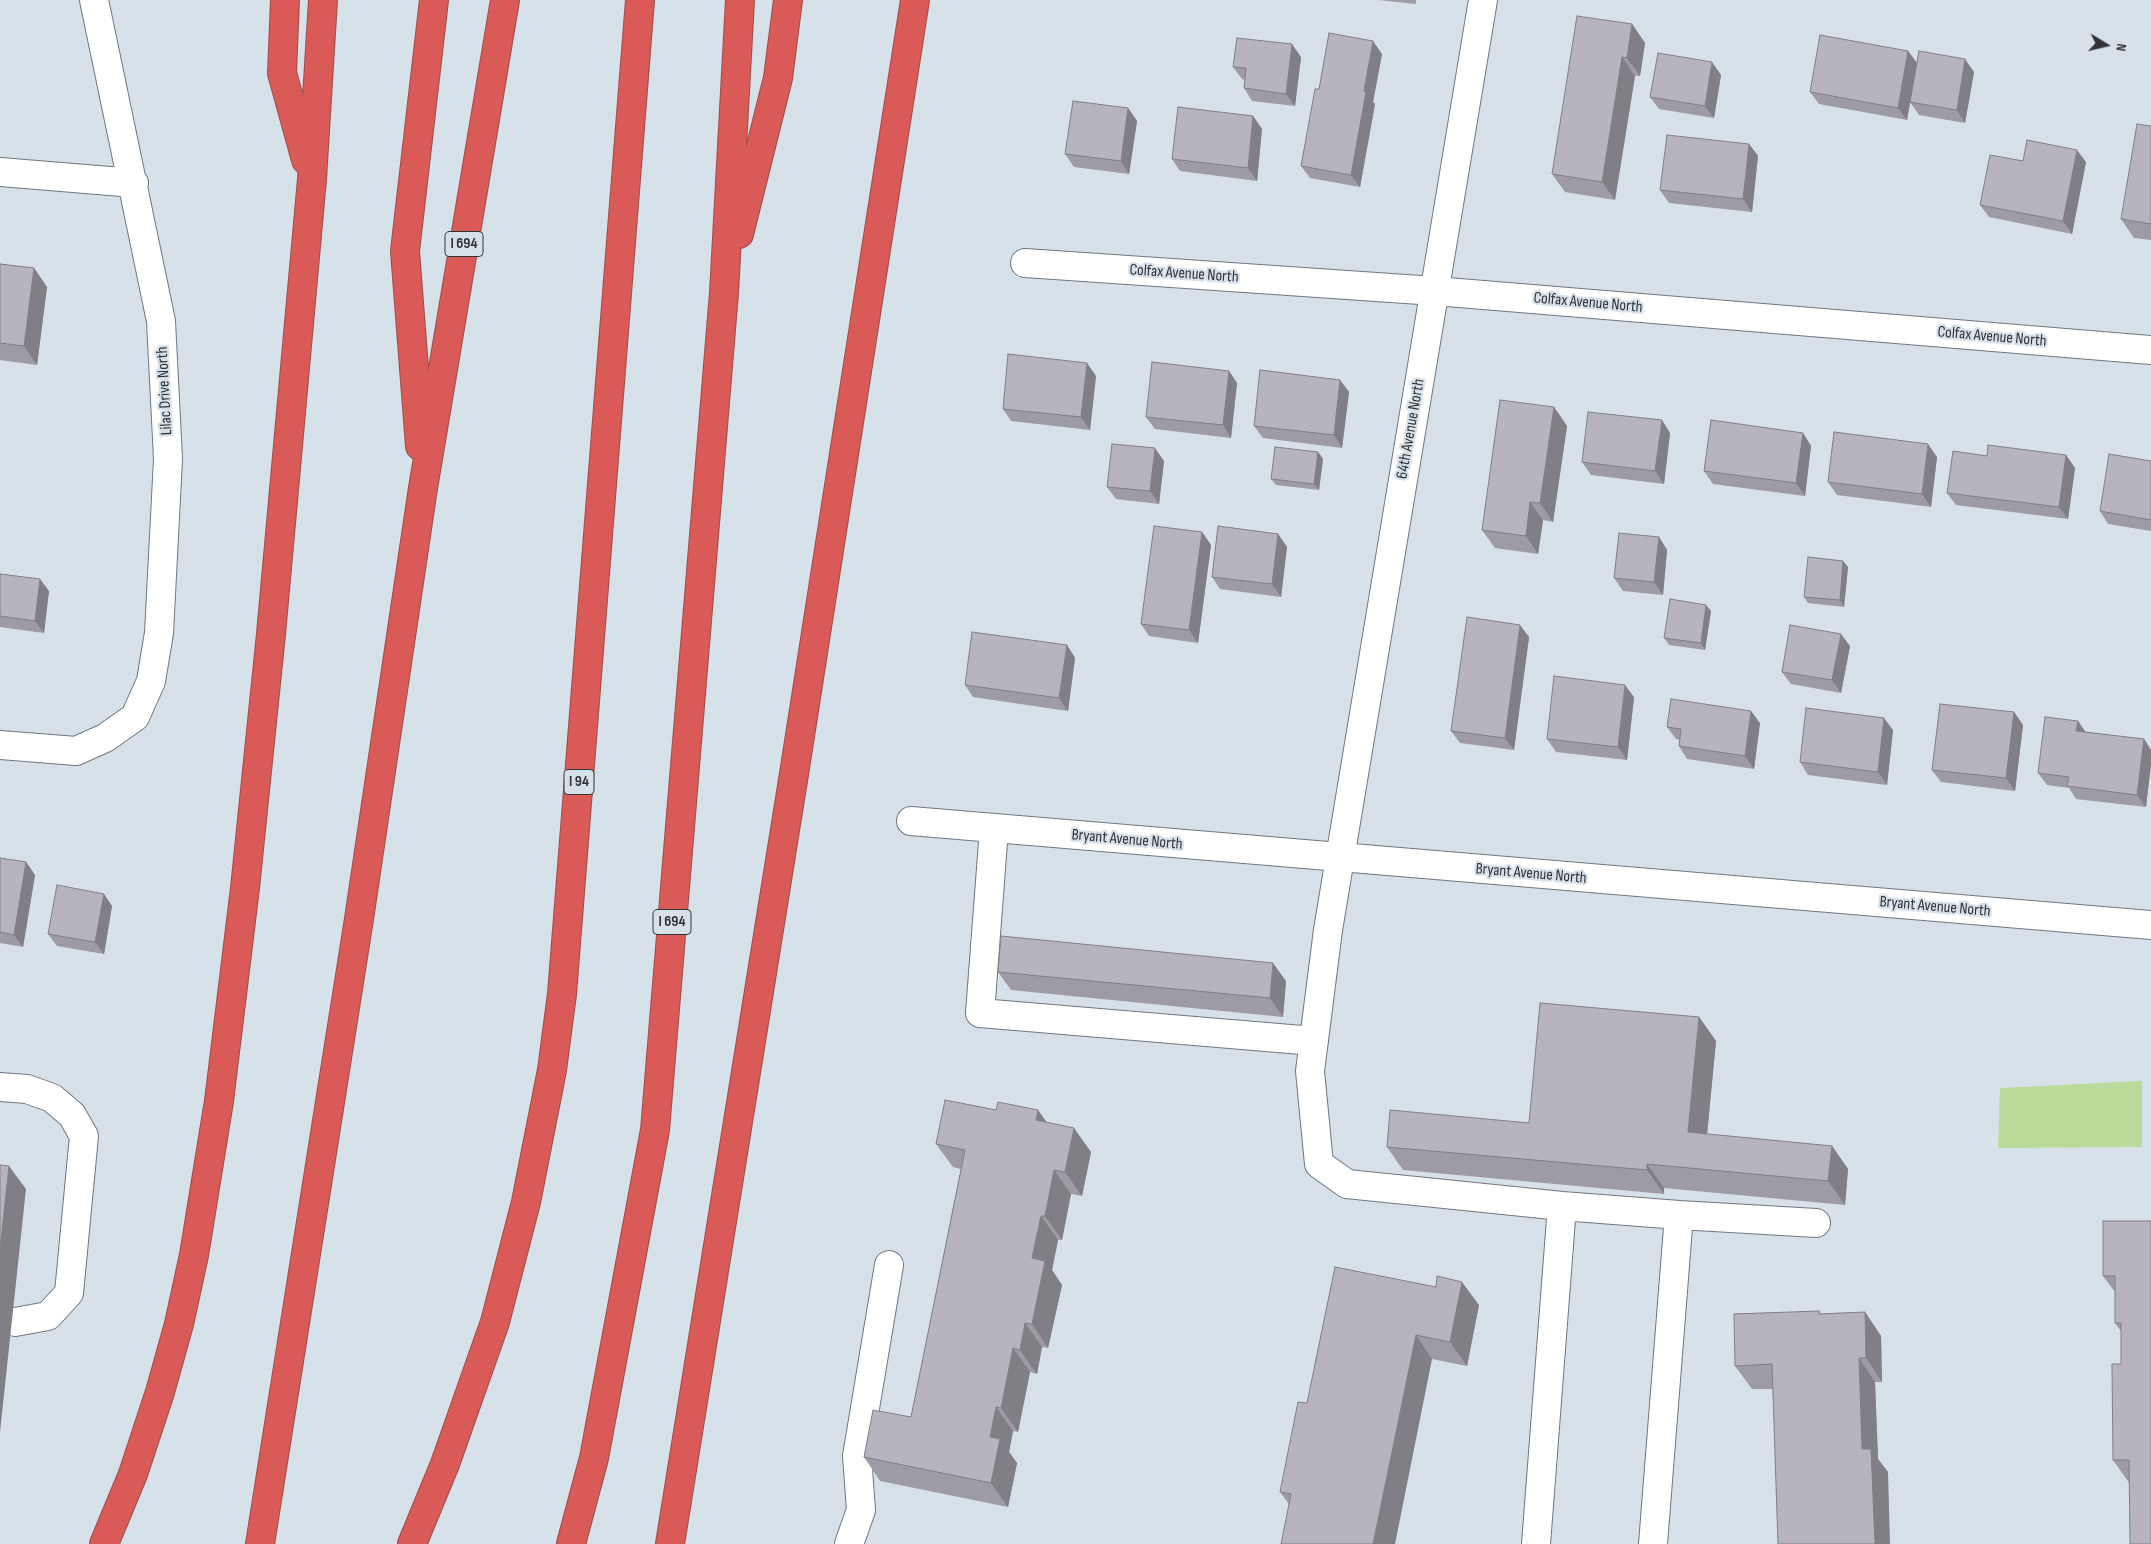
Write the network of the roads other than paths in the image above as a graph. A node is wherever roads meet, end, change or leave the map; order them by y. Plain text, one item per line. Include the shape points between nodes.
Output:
1 (94, 0) edge
2 (285, 0) edge
3 (323, 0) edge
4 (434, 0) edge
5 (505, 0) edge
6 (640, 0) edge
7 (740, 0) edge
8 (788, 0) edge
9 (903, 0) edge
10 (915, 0) edge
11 (1483, 0) edge
12 (0, 172) edge
13 (312, 179) junction
14 (134, 183) junction
15 (1025, 263) dead end
16 (1435, 291) junction
17 (724, 293) junction
18 (866, 315) junction
19 (2151, 350) edge
20 (423, 488) junction
21 (0, 745) edge
22 (911, 821) dead end
23 (994, 829) junction
24 (1340, 858) junction
25 (2151, 925) edge
26 (1314, 1041) junction
27 (0, 1087) edge
28 (1562, 1206) junction
29 (1679, 1214) junction
30 (1816, 1224) dead end
31 (889, 1265) dead end
32 (15, 1322) dead end
33 (104, 1544) edge
34 (260, 1544) edge
35 (412, 1544) edge
36 (571, 1544) edge
37 (670, 1544) edge
38 (849, 1544) edge
39 (1536, 1544) edge
40 (1653, 1544) edge

1 - 14 street, Lilac Drive North
2 - 13 highway via 282,73
3 - 13 highway
4 - 20 highway via 405,251
5 - 20 highway, I 694
6 - 35 highway, I 94 via 562,994 552,1070 526,1202 494,1322 445,1464
7 - 17 highway, I 694
8 - 17 highway via 778,78
9 - 18 highway
10 - 18 highway
11 - 16 street, 64th Avenue North
12 - 14 street
13 - 33 highway via 246,888 219,1101 194,1255 179,1324 136,1465
14 - 21 street, Lilac Drive North via 161,321 168,459 159,634 151,681 135,717 106,738 76,751
15 - 16 street, Colfax Avenue North
16 - 19 street, Colfax Avenue North
16 - 24 street, 64th Avenue North
17 - 36 highway, I 694 via 655,1130 594,1458
18 - 37 highway
20 - 34 highway, I 694
22 - 23 street, Bryant Avenue North
23 - 24 street, Bryant Avenue North
23 - 26 street via 980,1013
24 - 25 street, Bryant Avenue North
24 - 26 street, 64th Avenue North
26 - 28 street, 64th Avenue North via 1310,1071 1319,1164 1347,1184
27 - 32 street via 26,1089 52,1098 72,1115 84,1136 69,1293 48,1316
28 - 29 street, 64th Avenue North
28 - 39 street
29 - 30 street, 64th Avenue North
29 - 40 street
31 - 38 street via 856,1456 861,1510

